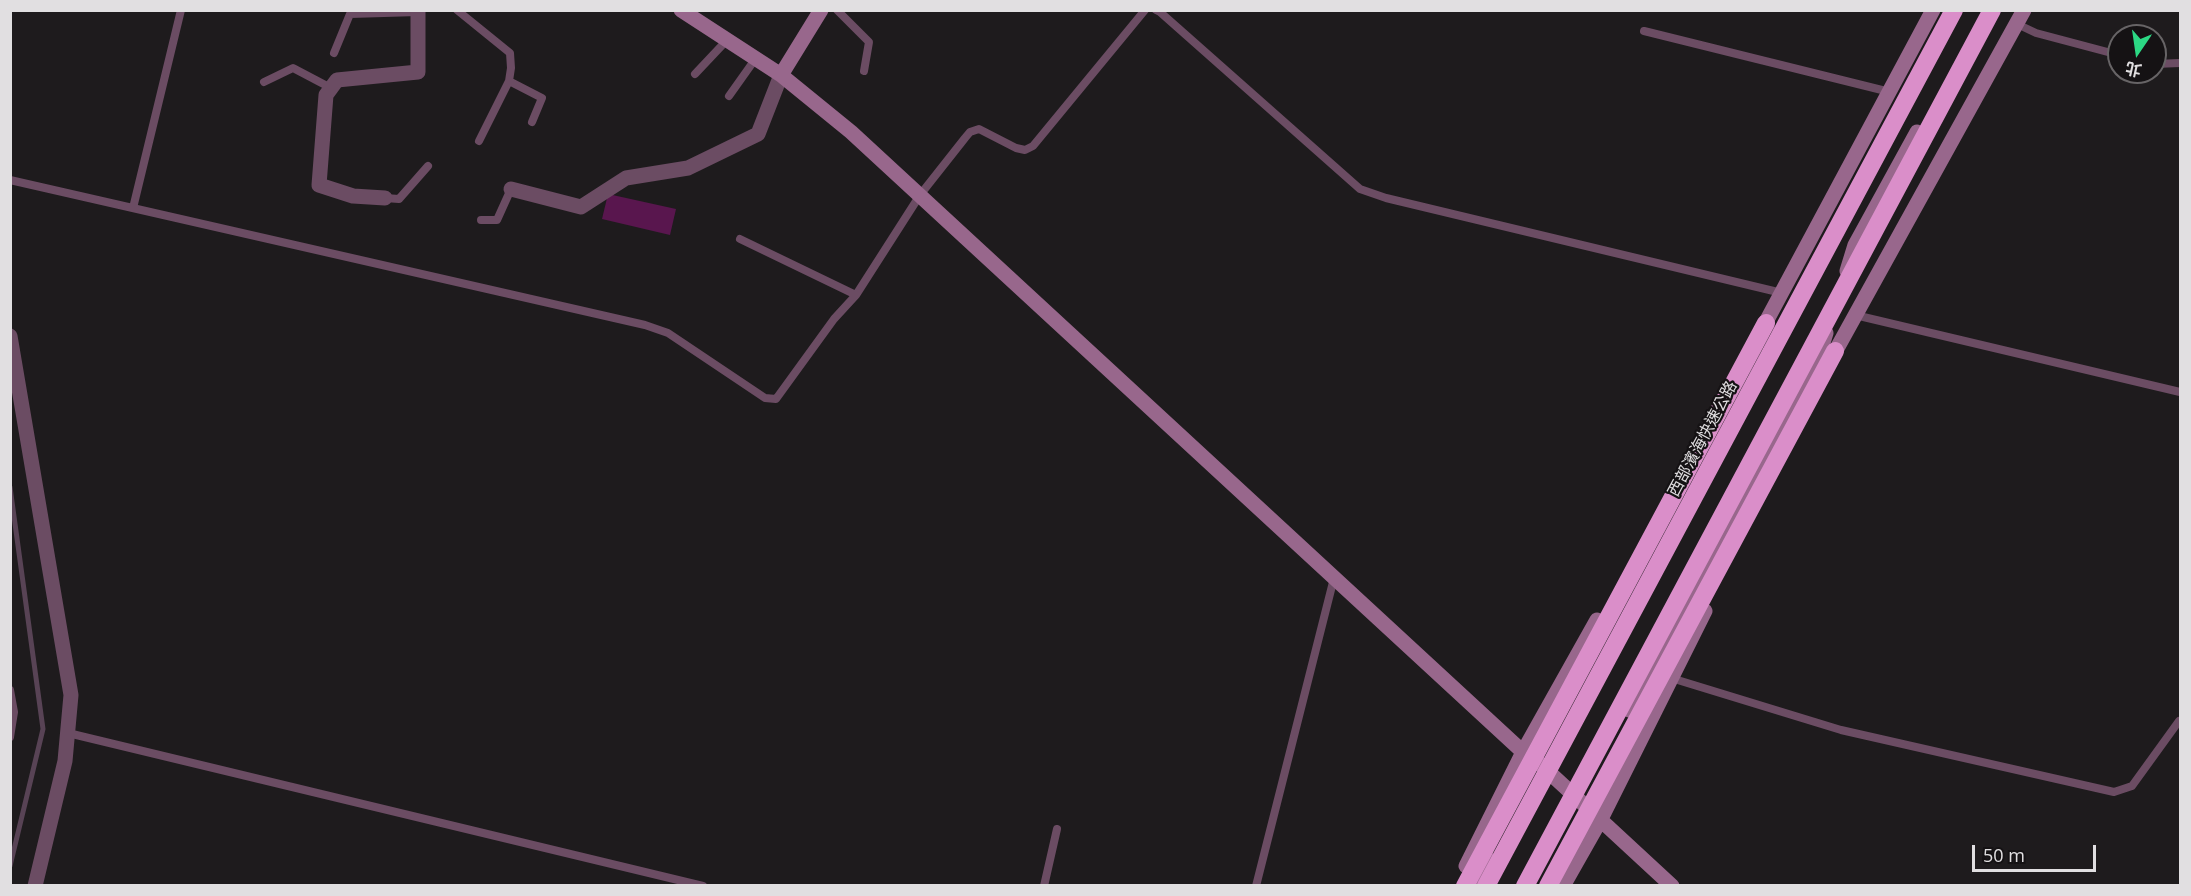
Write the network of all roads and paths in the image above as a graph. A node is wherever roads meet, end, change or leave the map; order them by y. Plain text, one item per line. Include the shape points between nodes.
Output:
1 (181, 10) edge
2 (456, 10) edge
3 (681, 10) edge
4 (821, 10) edge
5 (837, 10) edge
6 (1145, 10) edge
7 (1156, 10) edge
8 (1933, 10) edge
9 (1948, 10) edge
10 (1954, 10) edge
11 (1983, 10) edge
12 (1992, 10) edge
13 (418, 11) edge
14 (2020, 17) edge
15 (1644, 31) dead end
16 (728, 39) junction
17 (2107, 51) edge
18 (334, 53) dead end
19 (756, 58) junction
20 (864, 71) dead end
21 (695, 74) dead end
22 (781, 75) junction
23 (509, 81) junction
24 (264, 82) dead end
25 (332, 88) junction
26 (1890, 92) junction
27 (729, 96) dead end
28 (532, 122) dead end
29 (479, 141) dead end
30 (428, 166) dead end
31 (10, 180) edge
32 (511, 189) joint
33 (920, 195) junction
34 (385, 198) joint
35 (133, 208) junction
36 (481, 220) dead end
37 (740, 239) dead end
38 (1782, 293) junction
39 (856, 295) junction
40 (1855, 315) junction
41 (1766, 323) junction
42 (10, 336) edge
43 (1835, 351) junction
44 (2181, 392) edge
45 (1334, 578) junction
46 (1671, 678) junction
47 (10, 690) edge
48 (12, 712) edge
49 (2180, 719) edge
50 (68, 732) junction
51 (10, 737) edge
52 (1523, 752) junction
53 (1539, 763) junction
54 (1580, 800) junction
55 (1601, 819) junction
56 (1057, 829) dead end
57 (35, 885) edge
58 (703, 885) edge
59 (1044, 885) edge
60 (1256, 885) edge
61 (1456, 885) edge
62 (1465, 885) edge
63 (1476, 885) edge
64 (1486, 885) edge
65 (1525, 885) edge
66 (1535, 885) edge
67 (1548, 885) edge
68 (1563, 885) edge
69 (1672, 885) edge

1 - 35 lane
2 - 23 lane via 510,53
3 - 16 main road
4 - 22 main road
5 - 20 lane via 869,42
6 - 33 lane via 1033,146 1025,150 1016,148 979,129 970,132
7 - 38 lane via 1360,189
8 - 26 main road
9 - 53 main road
10 - 64 highway, 西部濱海快速公路, bridge
11 - 54 main road via 1855,245 1816,364
12 - 65 highway, bridge
13 - 18 lane via 350,14
13 - 25 street via 418,72 337,81
14 - 17 lane via 2036,33
14 - 40 main road
15 - 26 lane
16 - 19 main road
16 - 21 lane
19 - 22 main road
19 - 27 lane
22 - 32 street via 758,134 688,168 626,178 581,207
22 - 33 main road
23 - 28 lane via 542,98
23 - 29 lane
24 - 25 lane via 293,68
25 - 34 street via 326,96 319,185 353,196
26 - 38 main road
30 - 34 lane via 399,199
31 - 35 lane
32 - 36 lane via 497,220
33 - 39 lane
33 - 45 main road
35 - 39 lane via 645,325 668,333 765,398 776,399
37 - 39 lane
38 - 41 main road
40 - 43 main road
40 - 44 lane
41 - 52 main road
41 - 62 highway, bridge
42 - 50 street via 72,694
43 - 46 main road
43 - 67 highway, bridge
45 - 52 main road
45 - 60 lane
46 - 49 lane via 1841,730 2114,792 2132,786
46 - 55 main road
47 - 48 lane
48 - 51 lane
50 - 57 street via 65,761
50 - 58 lane
52 - 53 main road
52 - 61 main road
53 - 54 main road
53 - 63 main road
54 - 55 main road
54 - 66 main road
55 - 68 main road
55 - 69 main road
56 - 59 lane

